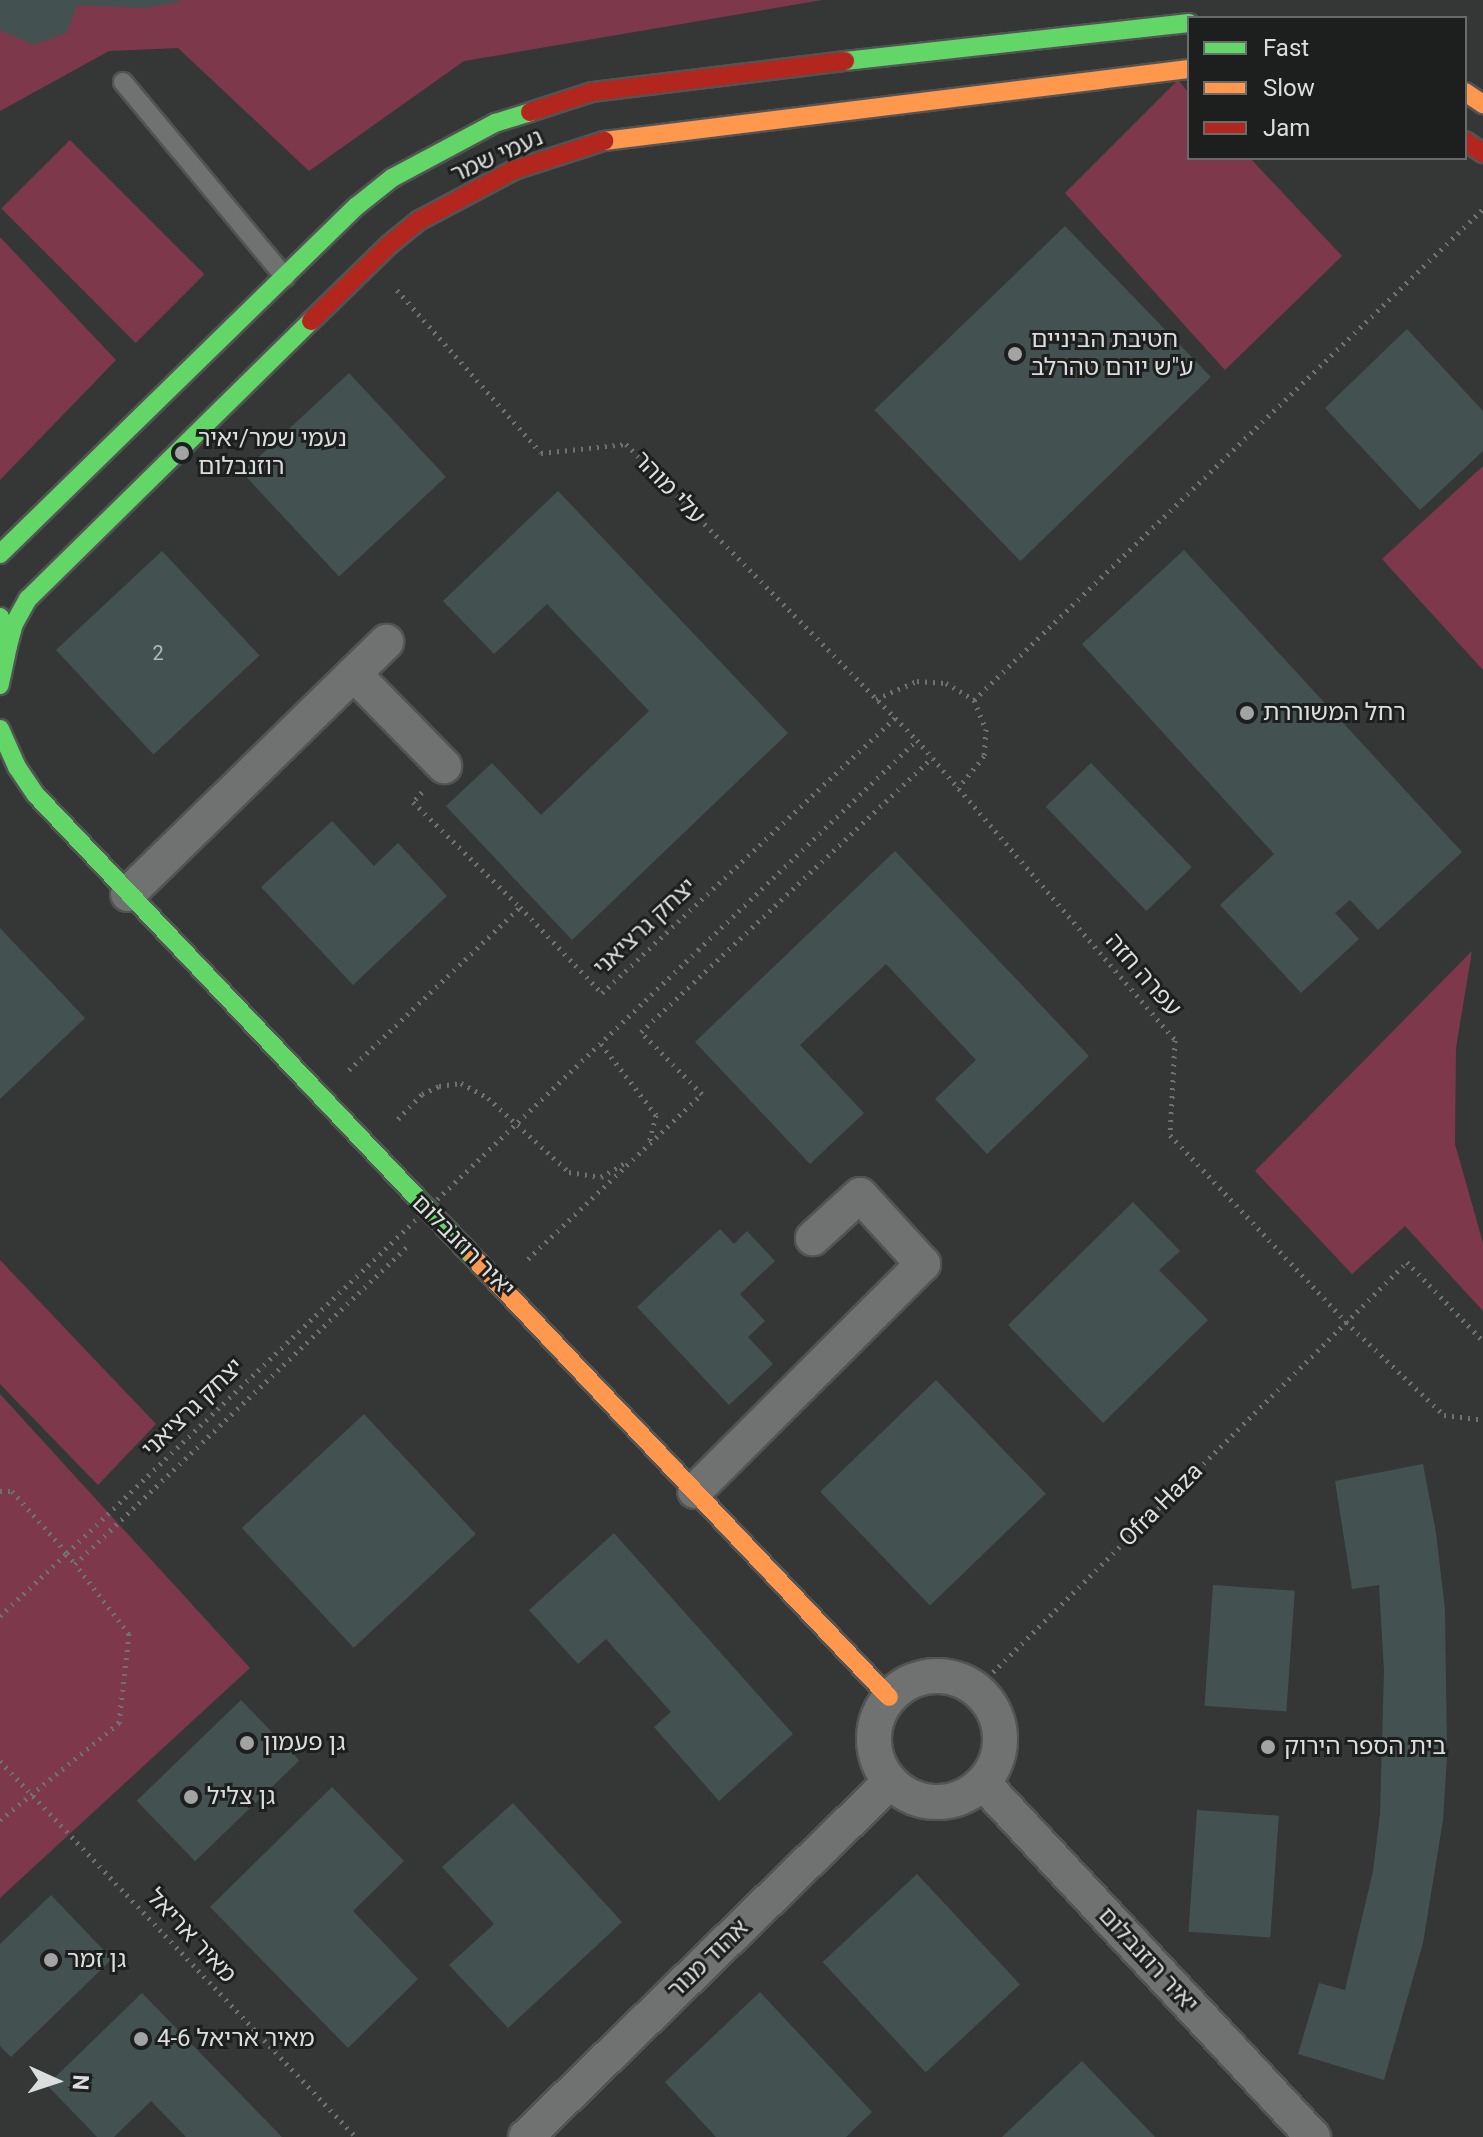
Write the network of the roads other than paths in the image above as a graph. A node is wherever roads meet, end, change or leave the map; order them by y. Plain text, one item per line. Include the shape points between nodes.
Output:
1 (1187, 23) edge
2 (1187, 69) edge
3 (123, 82) dead end
4 (285, 277) junction
5 (0, 554) edge
6 (0, 617) edge
7 (386, 642) dead end
8 (8, 646) junction
9 (354, 674) junction
10 (0, 685) edge
11 (0, 729) edge
12 (444, 766) road end
13 (0, 768) edge
14 (36, 795) junction
15 (128, 894) junction
16 (813, 1238) dead end
17 (695, 1491) junction
18 (889, 1697) junction
19 (890, 1782) junction
20 (983, 1783) junction
21 (526, 2137) edge
22 (1313, 2137) edge

1 - 4 street, נעמי שמר via 592,92 495,123 392,178
2 - 8 street, נעמי שמר via 602,141 514,170 420,220 372,262 28,599
3 - 4 lane
4 - 5 street, נעמי שמר
6 - 8 street
7 - 9 street
8 - 10 street, נעמי שמר
9 - 12 street
9 - 15 street
11 - 14 street, יאיר רוזנבלום
13 - 14 street
14 - 15 street, יאיר רוזנבלום
15 - 17 street, יאיר רוזנבלום
16 - 17 street via 860,1195 923,1264
17 - 18 street, יאיר רוזנבלום
18 - 19 street via 873,1738 877,1760
18 - 20 street via 913,1680 934,1675 976,1689 991,1705 1000,1743 995,1765
19 - 20 street via 928,1802 950,1802
19 - 21 street, אהוד מנור
20 - 22 street, יאיר רוזנבלום

